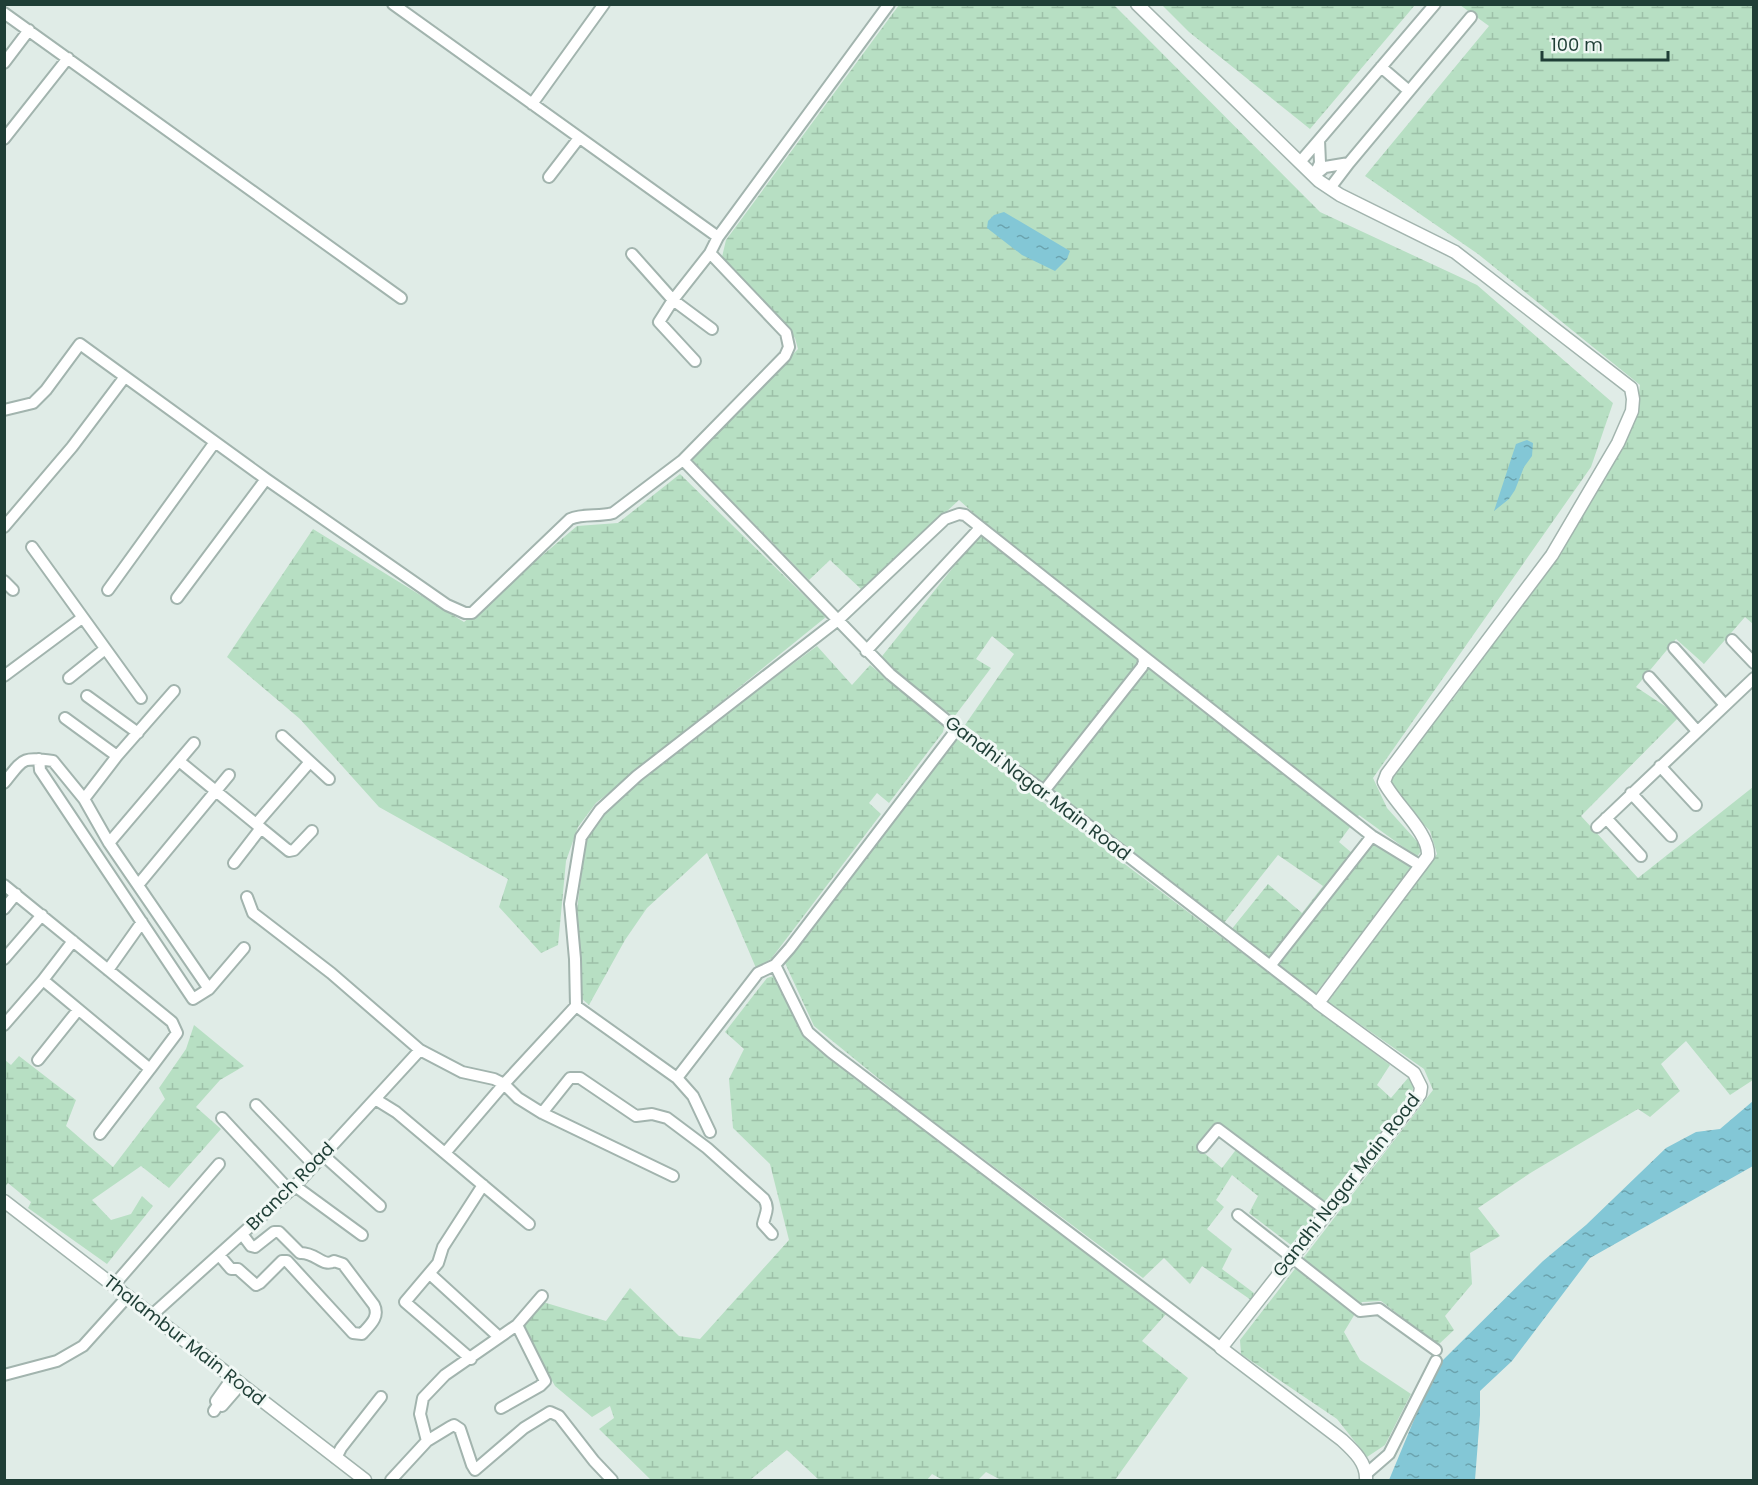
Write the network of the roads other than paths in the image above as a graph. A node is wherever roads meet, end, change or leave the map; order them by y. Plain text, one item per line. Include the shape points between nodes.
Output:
1 (393, 4) edge
2 (604, 4) edge
3 (889, 4) edge
4 (1137, 4) edge
5 (1435, 4) edge
6 (4, 13) edge
7 (1472, 17) dead end
8 (29, 30) junction
9 (68, 58) junction
10 (4, 63) edge
11 (1381, 67) junction
12 (1409, 91) junction
13 (532, 104) junction
14 (579, 138) junction
15 (4, 139) edge
16 (1319, 140) junction
17 (1300, 162) junction
18 (1348, 163) junction
19 (1314, 176) junction
20 (549, 177) dead end
21 (1330, 188) junction
22 (718, 237) junction
23 (710, 253) junction
24 (632, 255) dead end
25 (401, 298) dead end
26 (673, 300) junction
27 (712, 329) dead end
28 (695, 361) dead end
29 (124, 378) junction
30 (4, 410) edge
31 (215, 442) junction
32 (683, 460) junction
33 (266, 479) junction
34 (4, 527) edge
35 (980, 528) junction
36 (32, 547) dead end
37 (4, 581) edge
38 (13, 590) dead end
39 (108, 591) dead end
40 (177, 598) dead end
41 (82, 618) junction
42 (838, 620) junction
43 (1732, 640) dead end
44 (1674, 648) dead end
45 (105, 649) junction
46 (866, 651) junction
47 (1143, 656) junction
48 (1754, 663) edge
49 (4, 676) edge
50 (1649, 677) dead end
51 (69, 678) dead end
52 (1754, 678) edge
53 (174, 691) dead end
54 (87, 696) dead end
55 (141, 698) dead end
56 (1725, 705) junction
57 (65, 718) dead end
58 (957, 729) junction
59 (1697, 731) junction
60 (138, 733) junction
61 (282, 736) dead end
62 (194, 743) dead end
63 (117, 756) junction
64 (39, 759) junction
65 (179, 761) junction
66 (309, 763) junction
67 (1660, 766) junction
68 (229, 775) dead end
69 (329, 779) dead end
70 (4, 783) edge
71 (216, 790) junction
72 (1044, 791) junction
73 (1631, 793) junction
74 (84, 799) junction
75 (1696, 806) dead end
76 (1606, 818) junction
77 (259, 826) junction
78 (1597, 827) dead end
79 (312, 831) dead end
80 (1372, 836) junction
81 (1671, 836) dead end
82 (109, 843) junction
83 (1641, 856) dead end
84 (234, 863) dead end
85 (1421, 866) junction
86 (135, 881) junction
87 (4, 885) edge
88 (119, 888) junction
89 (16, 894) junction
90 (247, 897) dead end
91 (4, 909) edge
92 (42, 915) junction
93 (142, 922) junction
94 (73, 941) junction
95 (244, 948) dead end
96 (4, 959) edge
97 (775, 964) junction
98 (1270, 966) junction
99 (108, 969) junction
100 (43, 980) junction
101 (209, 989) junction
102 (1318, 1003) junction
103 (576, 1006) junction
104 (78, 1010) junction
105 (4, 1025) edge
106 (420, 1050) junction
107 (38, 1060) dead end
108 (150, 1069) junction
109 (677, 1078) junction
110 (504, 1084) junction
111 (375, 1098) junction
112 (256, 1105) dead end
113 (542, 1113) junction
114 (222, 1118) dead end
115 (710, 1132) dead end
116 (100, 1134) dead end
117 (1203, 1147) dead end
118 (445, 1153) junction
119 (323, 1155) junction
120 (219, 1164) dead end
121 (314, 1165) junction
122 (673, 1176) dead end
123 (483, 1185) junction
124 (292, 1188) junction
125 (4, 1201) edge
126 (381, 1206) dead end
127 (1328, 1211) junction
128 (1238, 1215) dead end
129 (529, 1224) dead end
130 (242, 1234) junction
131 (362, 1234) dead end
132 (772, 1234) dead end
133 (300, 1253) junction
134 (219, 1254) junction
135 (1291, 1256) junction
136 (291, 1263) junction
137 (430, 1275) junction
138 (114, 1285) junction
139 (128, 1296) junction
140 (542, 1296) dead end
141 (152, 1315) junction
142 (517, 1325) junction
143 (499, 1337) junction
144 (1221, 1348) junction
145 (471, 1359) junction
146 (4, 1375) edge
147 (237, 1381) junction
148 (381, 1398) dead end
149 (216, 1408) dead end
150 (501, 1408) dead end
151 (427, 1441) junction
152 (336, 1458) junction
153 (1366, 1477) edge
154 (365, 1480) edge
155 (391, 1480) edge
156 (612, 1480) edge

1 - 13 street
2 - 13 street
3 - 22 street
4 - 17 street
5 - 11 street
6 - 8 street
7 - 12 street
8 - 9 street
8 - 10 street
9 - 15 street
9 - 25 street
11 - 12 street
11 - 16 street
12 - 18 street
13 - 14 street
14 - 20 street
14 - 22 street
16 - 17 street
16 - 19 street via 1320,163
17 - 19 street
18 - 19 street via 1325,167
18 - 21 street
19 - 21 street
21 - 85 street via 1455,252 1631,388 1633,399 1618,443 1552,555 1387,774 1384,782 1390,794 1429,847
22 - 23 street
23 - 26 street
23 - 32 street via 786,333 789,347 785,356
24 - 26 street
26 - 27 street
26 - 28 street via 659,322
29 - 30 street via 80,344 33,403
29 - 31 street
29 - 34 street
31 - 33 street
31 - 39 street
32 - 33 street via 613,513 570,519 472,613 447,605
32 - 42 street, Gandhi Nagar Main Road
33 - 40 street
35 - 42 street via 965,515 945,519
35 - 46 street
35 - 47 street
36 - 41 street
37 - 38 street
41 - 45 street
41 - 49 street
42 - 46 street, Gandhi Nagar Main Road
42 - 103 street via 637,776 600,810 581,837 570,904
43 - 48 street
44 - 56 street
45 - 51 street
45 - 55 street
46 - 58 street, Gandhi Nagar Main Road
47 - 72 street via 1142,667
47 - 80 street
50 - 59 street
52 - 56 street
53 - 60 street
54 - 60 street
56 - 59 street
57 - 63 street
58 - 72 street, Gandhi Nagar Main Road
58 - 97 street
59 - 67 street
60 - 63 street
61 - 66 street
62 - 65 street
63 - 74 street
64 - 70 street via 21,761
64 - 74 street via 53,761
64 - 88 street via 40,770
65 - 71 street
65 - 82 street
66 - 69 street
66 - 77 street
67 - 73 street
67 - 75 street
68 - 71 street
71 - 77 street
71 - 86 street
72 - 98 street, Gandhi Nagar Main Road
73 - 76 street
73 - 81 street
74 - 82 street
76 - 78 street
76 - 83 street
77 - 79 street via 289,851
77 - 84 street
80 - 85 street
80 - 98 street
82 - 86 street
85 - 102 street
86 - 88 street
86 - 101 street
87 - 89 street
88 - 93 street
89 - 91 street
89 - 92 street
90 - 106 street via 253,913 332,973
92 - 94 street
92 - 96 street
93 - 99 street
93 - 101 street via 193,999
94 - 99 street
94 - 100 street
95 - 101 street
97 - 109 street via 758,973
97 - 144 street via 808,1032 831,1052
98 - 102 street, Gandhi Nagar Main Road
99 - 108 street via 175,1027 177,1033
100 - 104 street
100 - 105 street
102 - 127 street, Gandhi Nagar Main Road via 1414,1073 1421,1087 1420,1094
103 - 109 street
103 - 110 street
104 - 107 street
104 - 108 street
106 - 110 street via 462,1072
106 - 111 street, Branch Road
108 - 116 street
109 - 115 street via 693,1096
110 - 113 street
110 - 118 street
111 - 118 street
111 - 119 street, Branch Road
112 - 121 street
113 - 122 street
113 - 132 street via 570,1077 575,1077 636,1116 652,1114 667,1118 764,1199 767,1214 763,1224
114 - 124 street
117 - 127 street via 1218,1128
118 - 123 street
119 - 121 street, Branch Road
119 - 126 street
120 - 138 street
121 - 124 street, Branch Road
123 - 129 street
123 - 137 street via 443,1247
124 - 130 street, Branch Road
124 - 131 street
125 - 138 street, Thalambur Main Road
127 - 135 street, Gandhi Nagar Main Road
128 - 135 street
130 - 133 street via 255,1247 279,1232
130 - 134 street, Branch Road
133 - 136 street
133 - 136 street via 312,1254 329,1264 339,1262 349,1272 377,1311 362,1334 353,1333
134 - 136 street via 231,1269 238,1269 256,1285 282,1261
134 - 141 street, Branch Road
135 - 144 street, Gandhi Nagar Main Road
135 - 153 street via 1360,1311 1379,1309 1436,1356 1389,1454
137 - 143 street
137 - 145 street via 405,1302
138 - 139 street, Thalambur Main Road
139 - 141 street, Thalambur Main Road
139 - 146 street via 83,1346 57,1361
140 - 142 street
141 - 147 street, Thalambur Main Road
142 - 143 street
142 - 150 street via 545,1381
143 - 145 street
144 - 153 street via 1358,1454
145 - 151 street via 445,1376 423,1398 420,1414
147 - 149 street via 222,1406
147 - 152 street, Thalambur Main Road
148 - 152 street
151 - 155 street
151 - 156 street via 450,1426 457,1426 475,1470 524,1428 553,1412
152 - 154 street, Thalambur Main Road

